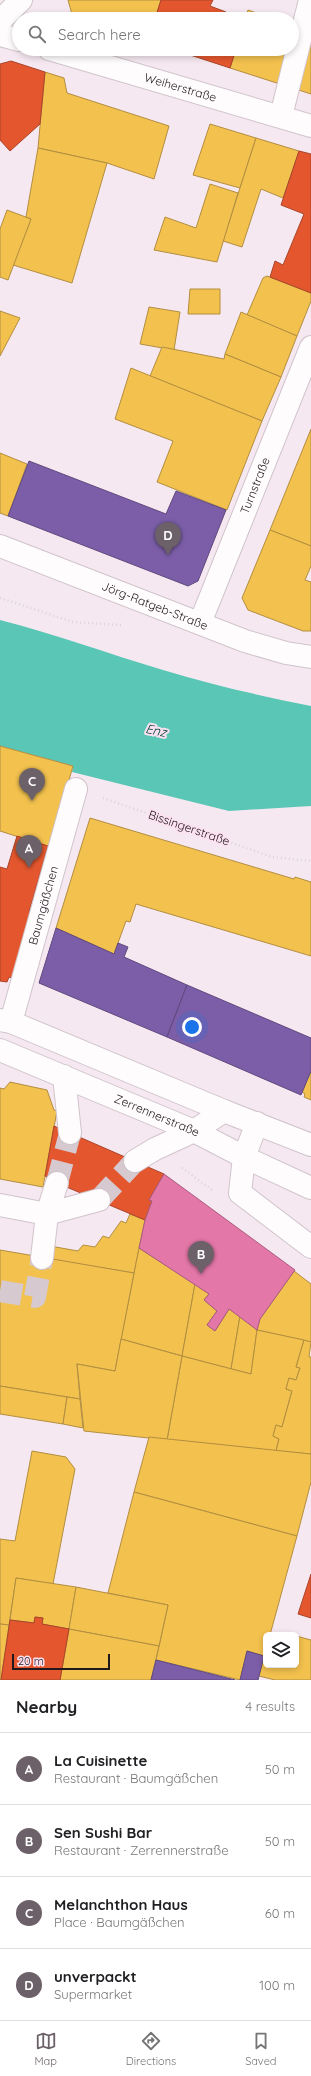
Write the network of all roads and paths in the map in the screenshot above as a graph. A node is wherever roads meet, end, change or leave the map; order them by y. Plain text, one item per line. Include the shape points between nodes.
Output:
1 (21, 0) edge
2 (310, 0) edge
3 (0, 21) edge
4 (0, 35) edge
5 (12, 38) edge
6 (299, 44) edge
7 (73, 56) edge
8 (296, 56) edge
9 (281, 116) junction
10 (311, 126) edge
11 (311, 347) edge
12 (0, 546) edge
13 (0, 598) edge
14 (200, 624) junction
15 (126, 625) dead end
16 (311, 657) edge
17 (76, 789) joint
18 (311, 861) edge
19 (6, 1021) edge
20 (0, 1050) edge
21 (64, 1076) junction
22 (224, 1112) junction
23 (257, 1123) junction
24 (194, 1131) junction
25 (70, 1133) tunnel mouth
26 (311, 1145) edge
27 (155, 1148) junction
28 (244, 1157) junction
29 (135, 1161) tunnel mouth
30 (57, 1183) tunnel mouth
31 (311, 1188) edge
32 (217, 1194) dead end
33 (99, 1200) tunnel mouth
34 (0, 1205) edge
35 (47, 1214) junction
36 (311, 1247) edge
37 (42, 1258) tunnel mouth

1 - 3 street
2 - 6 street
4 - 5 street
7 - 9 street, Weiherstraße
8 - 9 street
9 - 10 street, Weiherstraße
11 - 14 street, Turnstraße
12 - 14 street, Jörg-Ratgeb-Straße
13 - 15 path via 74,622
14 - 16 street, Jörg-Ratgeb-Straße via 245,642 286,654
17 - 18 path, Bissingerstraße via 272,857
17 - 19 street, Baumgäßchen
19 - 22 street
20 - 21 street, Zerrennerstraße
21 - 24 street, Zerrennerstraße
21 - 25 street
22 - 23 street
22 - 24 street
23 - 26 street
23 - 28 street
24 - 27 street
24 - 28 street, Zerrennerstraße
27 - 29 street
27 - 32 path
28 - 31 street, Zerrennerstraße
28 - 36 street via 240,1193
30 - 35 street
33 - 35 street
34 - 35 street
35 - 37 street

